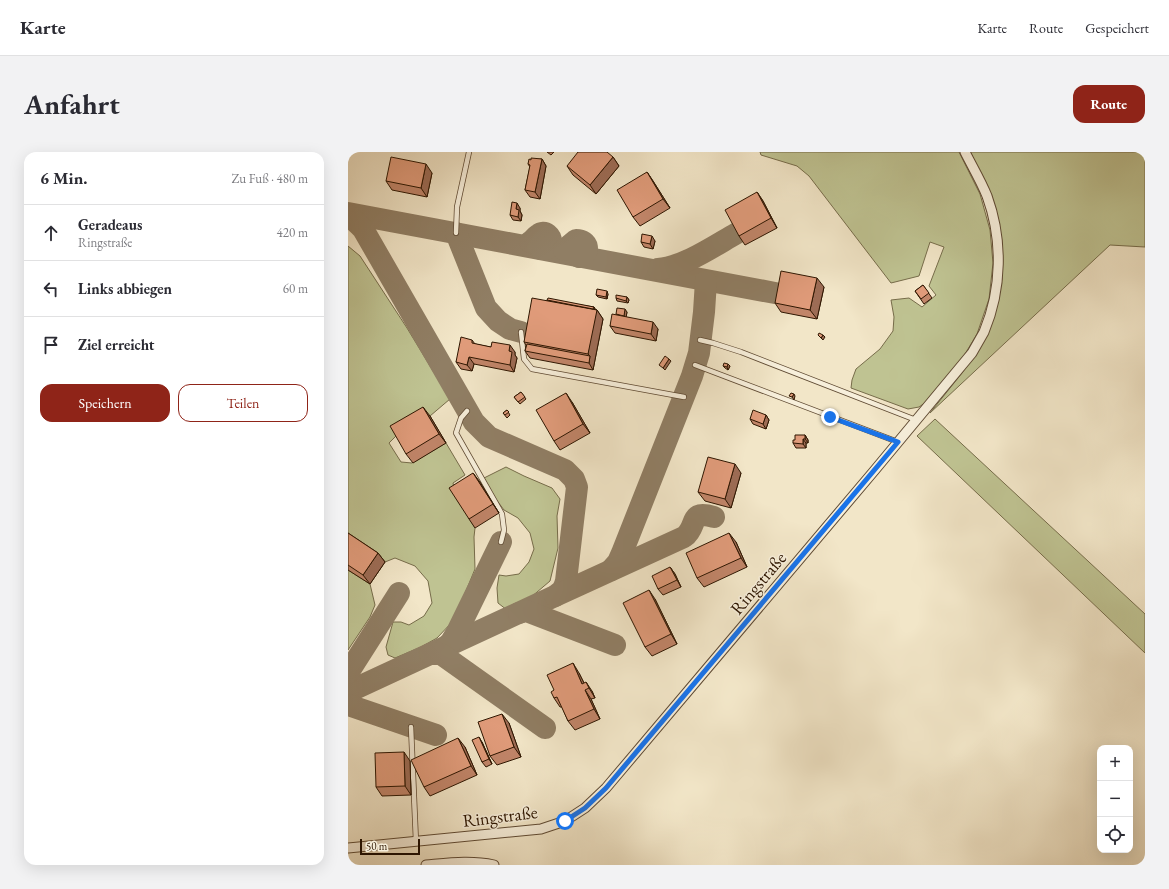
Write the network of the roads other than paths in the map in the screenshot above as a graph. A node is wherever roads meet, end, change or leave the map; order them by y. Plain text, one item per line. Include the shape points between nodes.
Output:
1 (469, 152) edge
2 (965, 152) edge
3 (456, 233) dead end
4 (521, 332) dead end
5 (700, 340) dead end
6 (695, 366) dead end
7 (684, 396) dead end
8 (467, 410) dead end
9 (916, 421) junction
10 (898, 442) junction
11 (501, 542) dead end
12 (411, 727) dead end
13 (416, 842) junction
14 (348, 848) edge
15 (426, 865) edge
16 (494, 865) edge

1 - 3 lane via 457,207
2 - 9 street, Ringstraße via 987,196 997,236 999,261 996,288 984,332 972,353
4 - 7 lane via 524,358 532,369
5 - 9 lane via 741,352
6 - 10 lane
8 - 11 lane via 456,433 502,514 504,530
9 - 10 street, Ringstraße
10 - 13 street, Ringstraße via 606,788 585,808 565,821 541,829
12 - 13 lane
13 - 14 street, Ringstraße
15 - 16 street via 453,862

